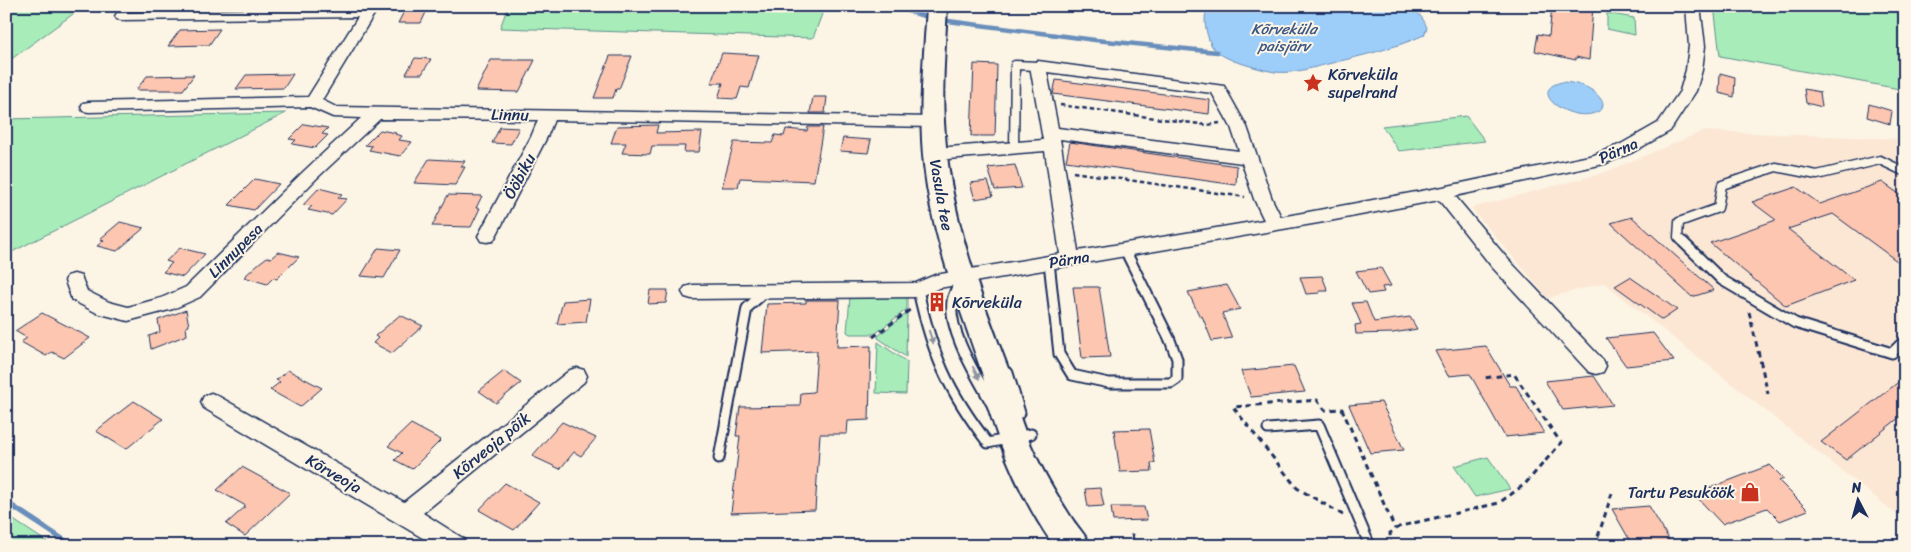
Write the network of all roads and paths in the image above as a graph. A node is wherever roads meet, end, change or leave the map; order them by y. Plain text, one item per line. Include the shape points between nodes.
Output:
1 (936, 6) edge
2 (1693, 6) edge
3 (371, 9) edge
4 (122, 16) dead end
5 (1038, 66) junction
6 (313, 102) junction
7 (1045, 103) junction
8 (89, 107) dead end
9 (376, 114) junction
10 (548, 115) junction
11 (1235, 118) junction
12 (933, 122) junction
13 (1052, 139) junction
14 (1014, 149) junction
15 (935, 154) junction
16 (1248, 158) junction
17 (1057, 170) junction
18 (1905, 172) edge
19 (1443, 193) junction
20 (1263, 199) junction
21 (1275, 224) junction
22 (487, 236) dead end
23 (1125, 250) junction
24 (1070, 259) junction
25 (1049, 262) junction
26 (960, 278) junction
27 (74, 281) dead end
28 (692, 292) dead end
29 (765, 292) junction
30 (1745, 294) junction
31 (919, 296) junction
32 (874, 337) dead end
33 (1905, 340) edge
34 (1596, 366) dead end
35 (577, 376) dead end
36 (1484, 378) dead end
37 (1768, 394) dead end
38 (211, 402) dead end
39 (1022, 428) junction
40 (1268, 429) dead end
41 (719, 458) dead end
42 (1612, 492) dead end
43 (405, 514) junction
44 (1132, 534) dead end
45 (456, 546) edge
46 (1076, 546) edge
47 (1134, 546) edge
48 (1370, 546) edge
49 (1391, 546) edge
50 (1595, 546) edge

1 - 12 street, Vasula tee
2 - 19 street, Pärna via 1697,46 1694,70 1688,91 1664,127 1598,160
3 - 4 street
3 - 6 street
5 - 7 street
5 - 11 street via 1218,88
5 - 14 lane via 1015,65
6 - 8 street, Linnu
6 - 9 street, Linnu via 333,112
7 - 11 path via 1207,125
7 - 13 street
9 - 10 street, Linnu
9 - 27 street, Linnupesa via 193,292 166,304 128,314 104,308 79,295
10 - 12 street, Linnu
10 - 22 street, Ööbiku
11 - 16 street
12 - 15 street, Vasula tee
13 - 14 street
13 - 16 street
13 - 17 street
14 - 15 street
15 - 26 street, Vasula tee
16 - 20 street
17 - 20 path
17 - 24 street
18 - 30 lane via 1880,160 1818,175 1776,167 1722,184 1718,208 1679,222 1678,237 1722,280
19 - 21 street, Pärna
19 - 34 street via 1499,262
20 - 21 street
21 - 23 street, Pärna
23 - 24 street, Pärna
23 - 25 lane via 1177,359 1177,379 1171,383 1109,383 1072,375 1060,354
24 - 25 street, Pärna
25 - 26 street, Pärna
26 - 31 street, Pärna via 935,282
26 - 39 street, Vasula tee via 1001,370 996,386
26 -> 39 lane via 952,302 955,323 970,362 1002,424
28 - 29 street, Pärna
29 - 31 street, Pärna
29 - 41 lane via 747,308
30 - 33 lane via 1795,323 1892,353
30 - 37 path
31 - 32 path
31 -> 39 lane via 944,375 963,410 988,443
35 - 43 street, Kõrveoja põik
36 - 49 path via 1514,374 1561,443 1532,479 1514,495 1499,503 1401,526 1390,532
38 - 43 street, Kõrveoja
39 - 46 street, Vasula tee via 1058,526
40 - 48 lane via 1319,425
42 - 50 path
43 - 45 street, Kõrveoja
44 - 47 path

